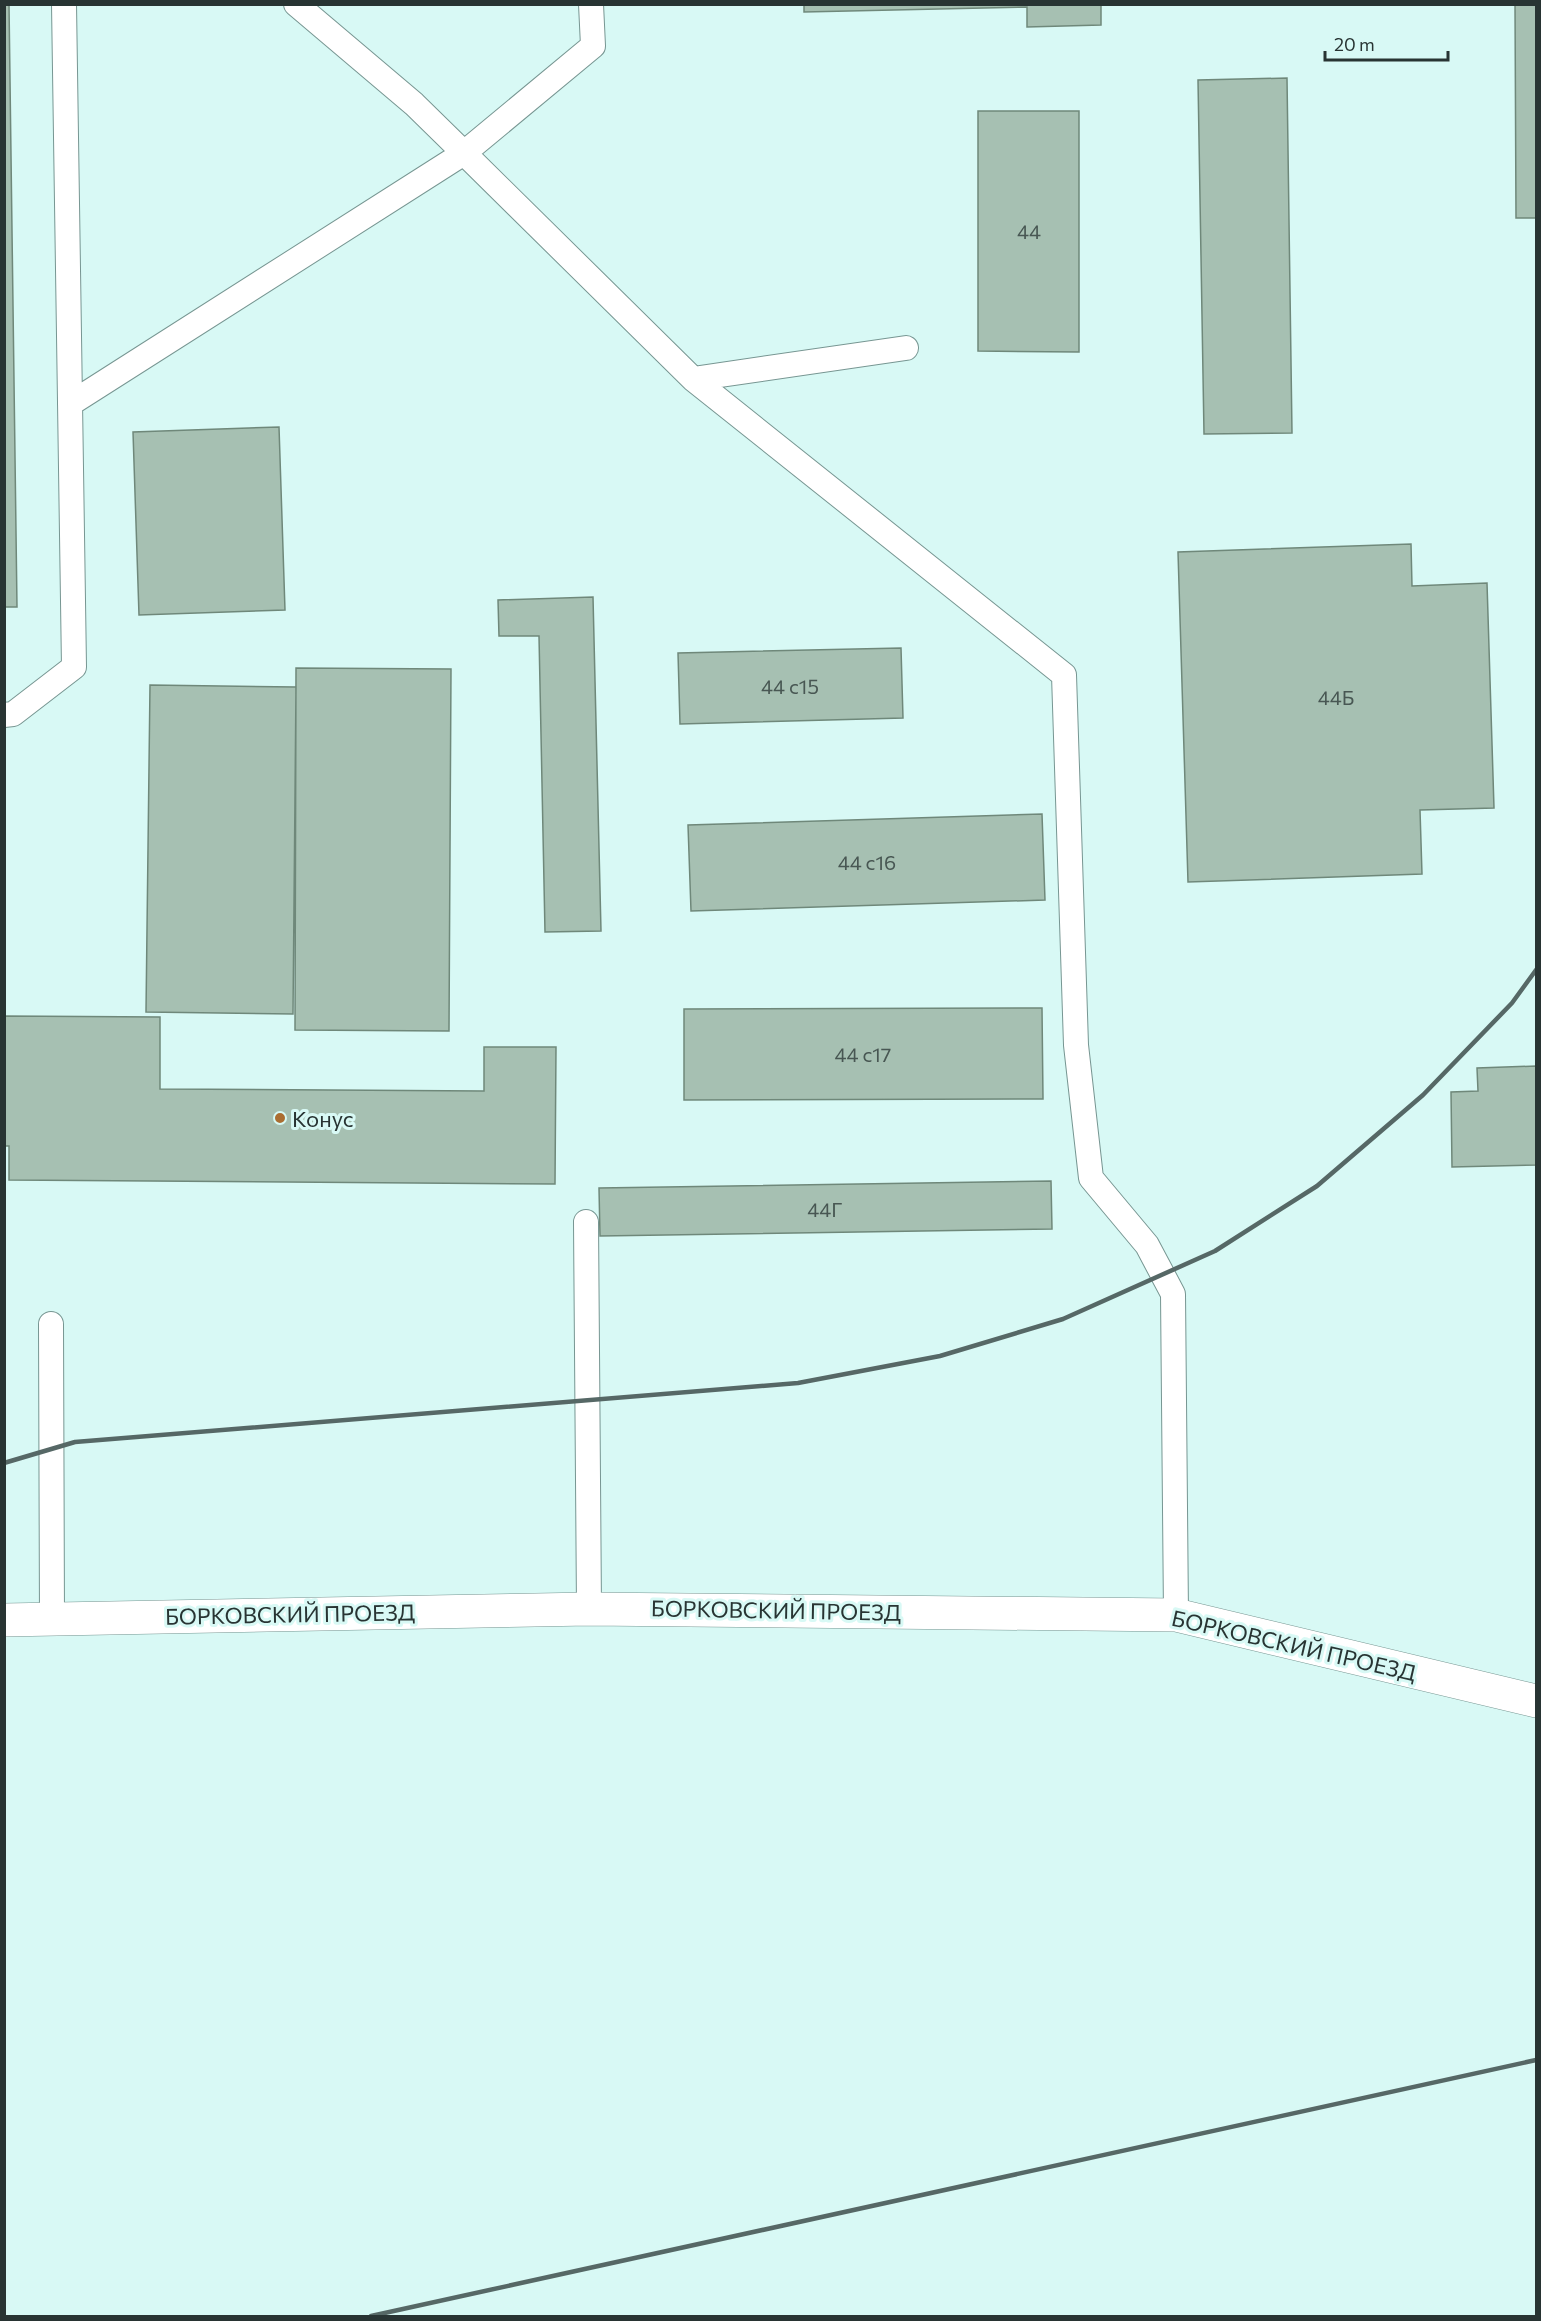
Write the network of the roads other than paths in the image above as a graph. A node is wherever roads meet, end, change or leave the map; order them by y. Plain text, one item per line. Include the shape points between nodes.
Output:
1 (64, 4) edge
2 (296, 4) edge
3 (591, 4) edge
4 (464, 153) junction
5 (906, 348) dead end
6 (693, 379) junction
7 (70, 404) junction
8 (4, 715) edge
9 (586, 1221) dead end
10 (51, 1324) dead end
11 (589, 1609) junction
12 (1176, 1615) junction
13 (52, 1619) junction
14 (4, 1620) edge
15 (1536, 1701) edge

1 - 7 lane
2 - 4 lane via 414,104
3 - 4 lane via 593,46
4 - 6 lane
4 - 7 lane
5 - 6 lane
6 - 12 lane via 1064,675 1076,1045 1091,1178 1147,1245 1173,1294
7 - 8 lane via 74,667 13,714
9 - 11 lane
10 - 13 lane
11 - 12 street, БОРКОВСКИЙ ПРОЕЗД
11 - 13 street, БОРКОВСКИЙ ПРОЕЗД
12 - 15 street, БОРКОВСКИЙ ПРОЕЗД
13 - 14 street, БОРКОВСКИЙ ПРОЕЗД

